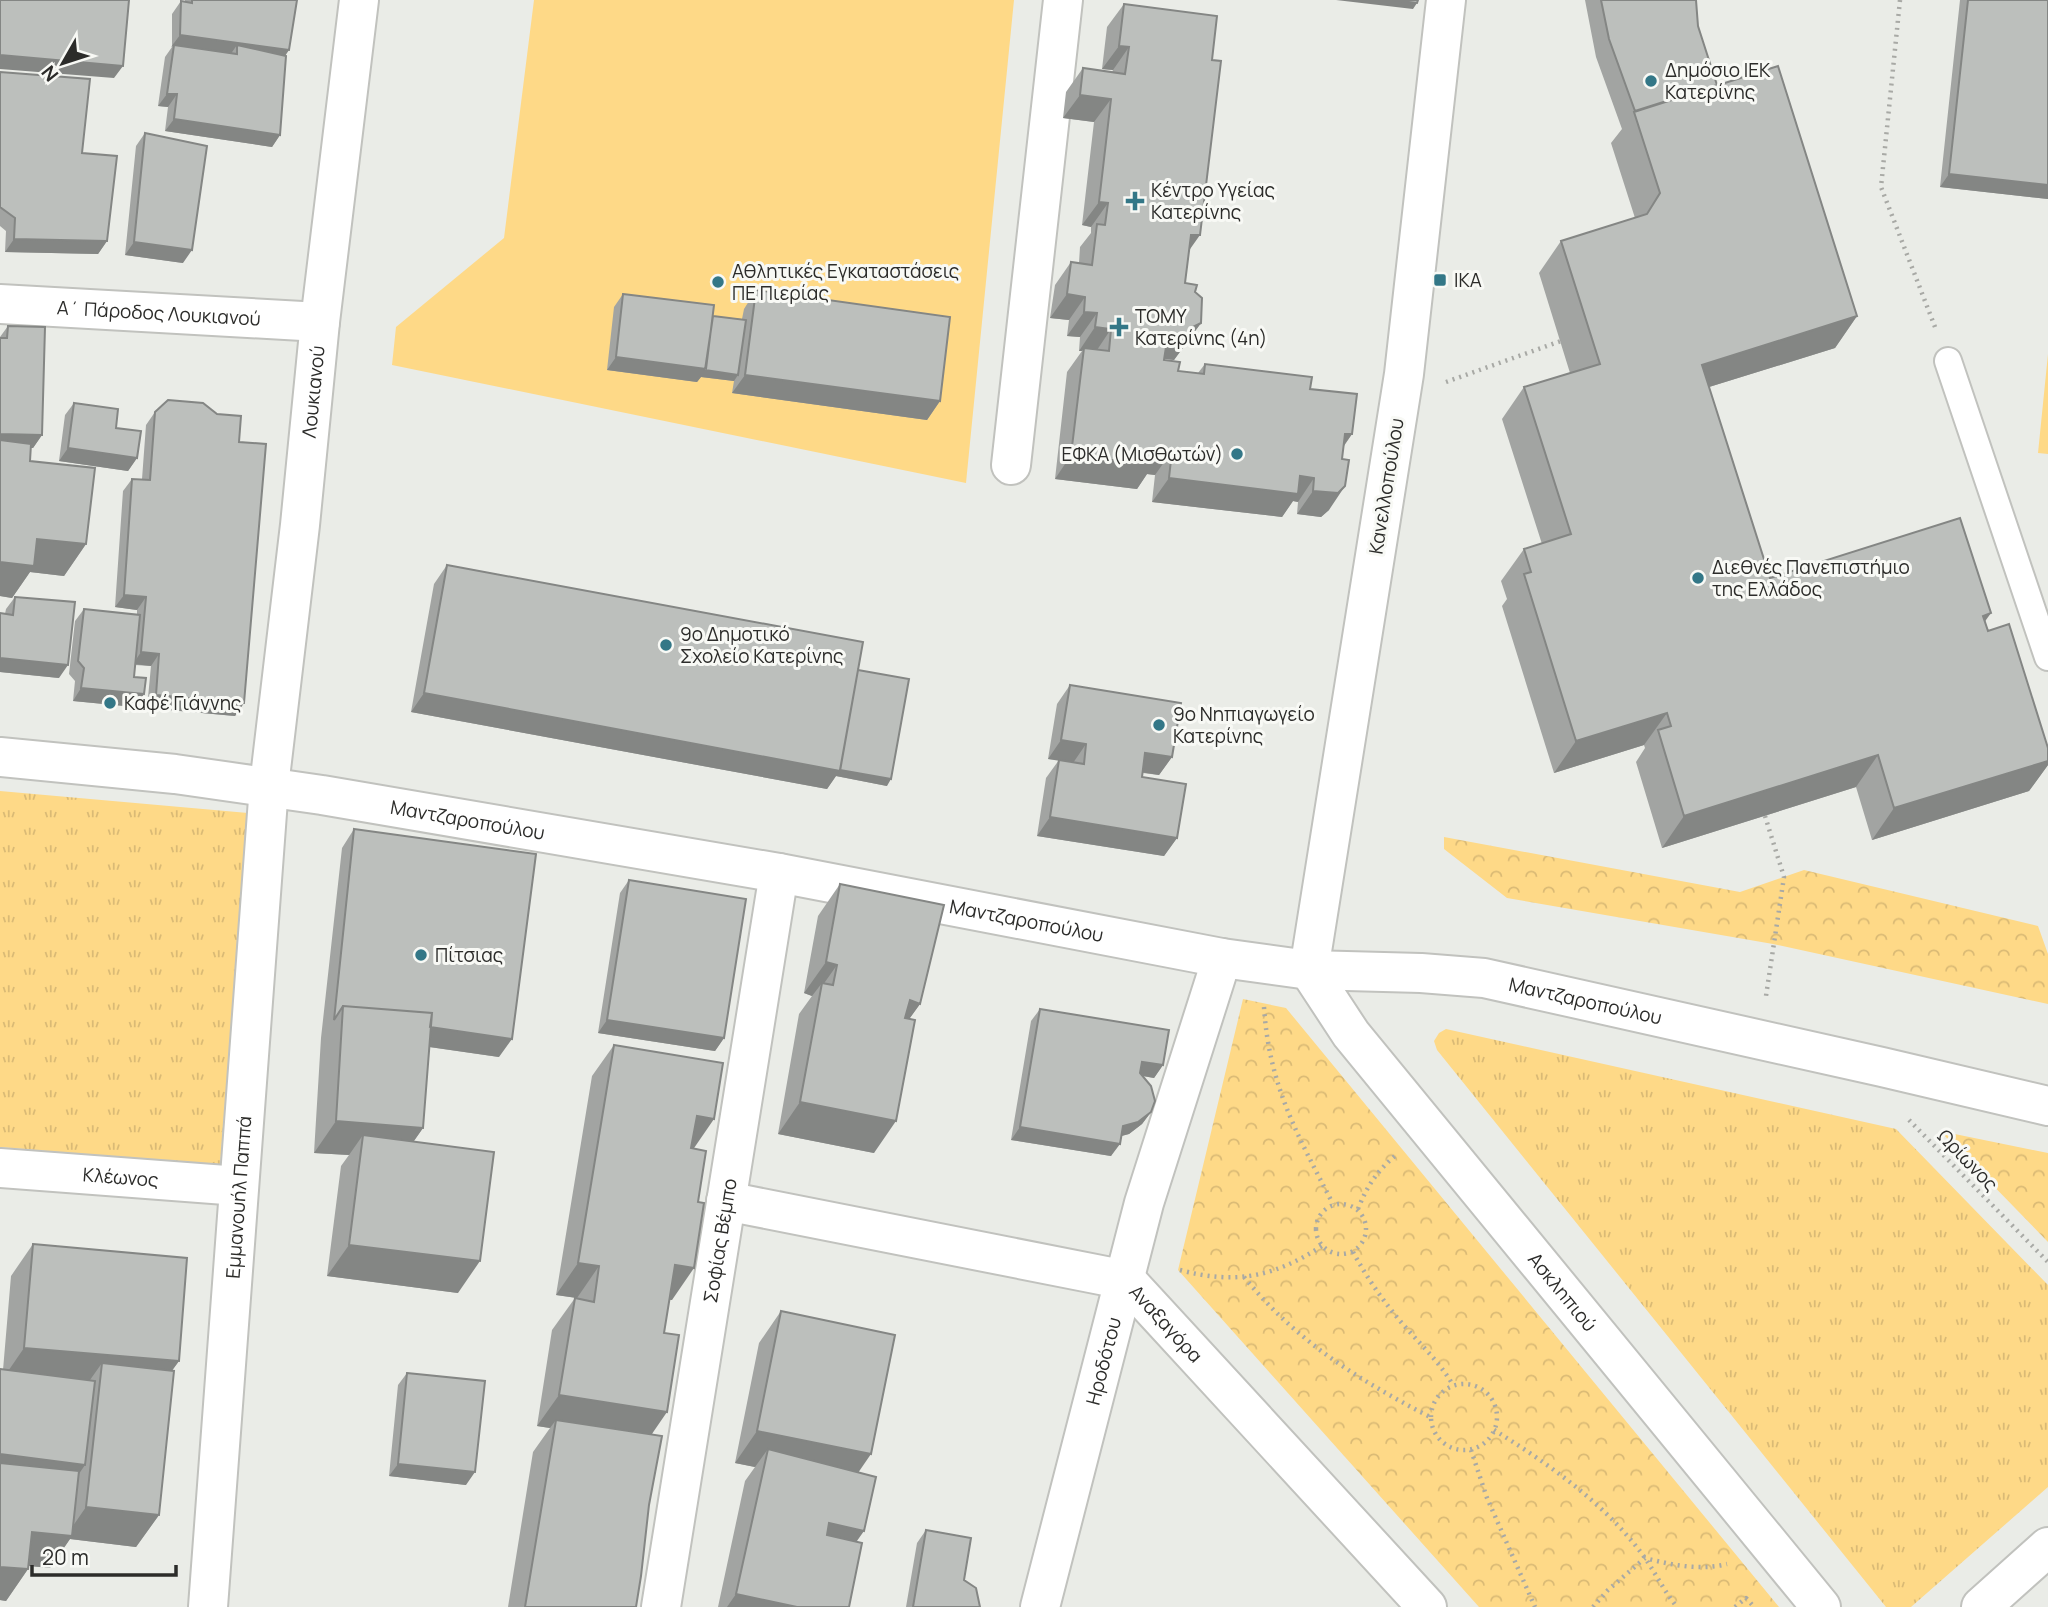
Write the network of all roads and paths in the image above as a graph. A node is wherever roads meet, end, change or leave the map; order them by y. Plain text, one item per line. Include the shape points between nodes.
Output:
1 (359, 0) edge
2 (1063, 0) edge
3 (1446, 0) edge
4 (1900, 0) edge
5 (0, 304) edge
6 (320, 322) junction
7 (1561, 341) dead end
8 (1948, 360) joint
9 (1404, 374) junction
10 (1011, 465) dead end
11 (2048, 657) edge
12 (0, 757) edge
13 (269, 786) junction
14 (1765, 816) edge
15 (779, 873) junction
16 (1222, 958) junction
17 (1270, 965) junction
18 (1309, 970) junction
19 (1760, 1040) junction
20 (1882, 1067) junction
21 (2048, 1107) edge
22 (1430, 1130) junction
23 (0, 1168) edge
24 (239, 1186) junction
25 (726, 1201) junction
26 (1333, 1204) junction
27 (1358, 1209) junction
28 (1322, 1246) junction
29 (1353, 1252) junction
30 (2048, 1262) edge
31 (1244, 1277) junction
32 (1126, 1280) junction
33 (1453, 1385) junction
34 (1430, 1417) junction
35 (1494, 1430) junction
36 (1471, 1450) junction
37 (1769, 1544) junction
38 (2048, 1547) edge
39 (1645, 1558) junction
40 (208, 1607) edge
41 (661, 1607) edge
42 (1040, 1607) edge
43 (1427, 1607) edge
44 (1535, 1607) edge
45 (1593, 1607) edge
46 (1677, 1607) edge
47 (1735, 1607) edge
48 (1754, 1607) edge
49 (1821, 1607) edge
50 (1981, 1607) edge

1 - 6 street, Λουκιανού
2 - 10 street
3 - 9 street, Κανελλοπούλου
4 - 8 path via 1881,187
5 - 6 street, Α΄ Πάροδος Λουκιανού
6 - 13 street, Λουκιανού
7 - 9 path via 1436,386
8 - 11 lane
9 - 18 street, Κανελλοπούλου
12 - 13 street, Μαντζαροπούλου
13 - 15 street, Μαντζαροπούλου
13 - 24 street, Εμμανουήλ Παππά
14 - 19 path via 1784,877
15 - 16 street, Μαντζαροπούλου
15 - 25 street, Σοφίας Βέμπο
16 - 17 street, Μαντζαροπούλου
16 - 32 street, Ηροδότου via 1144,1203
17 - 18 street, Μαντζαροπούλου
17 - 26 path via 1264,1003 1275,1081
18 - 19 street, Μαντζαροπούλου via 1484,978
18 - 22 street, Ασκληπιού via 1351,1034
19 - 20 street, Μαντζαροπούλου
20 - 21 street, Μαντζαροπούλου
20 - 30 path, Ωρίωνος via 1909,1120
22 - 27 path via 1381,1167 1367,1185
22 - 37 street, Ασκληπιού
23 - 24 street, Κλέωνος
24 - 40 street, Εμμανουήλ Παππά
25 - 32 street, Αναξαγόρα
25 - 41 street, Σοφίας Βέμπο
26 - 27 path
26 - 28 path via 1317,1223
27 - 29 path via 1367,1231
28 - 29 path via 1337,1254
28 - 31 path via 1277,1269
29 - 33 path via 1366,1278 1443,1367
31 - 32 path via 1208,1278 1178,1270
31 - 34 path via 1269,1309 1306,1340 1351,1373
32 - 42 street, Ηροδότου
32 - 43 street, Αναξαγόρα
33 - 34 path via 1437,1398
33 - 35 path via 1476,1386 1486,1392 1497,1412
34 - 36 path via 1444,1444
35 - 36 path via 1485,1443
35 - 39 path via 1602,1510
36 - 44 path
37 - 39 path via 1740,1559 1711,1566 1679,1567
37 - 49 street, Ασκληπιού
38 - 50 street
39 - 45 path
39 - 46 path
47 - 48 path via 1746,1598

